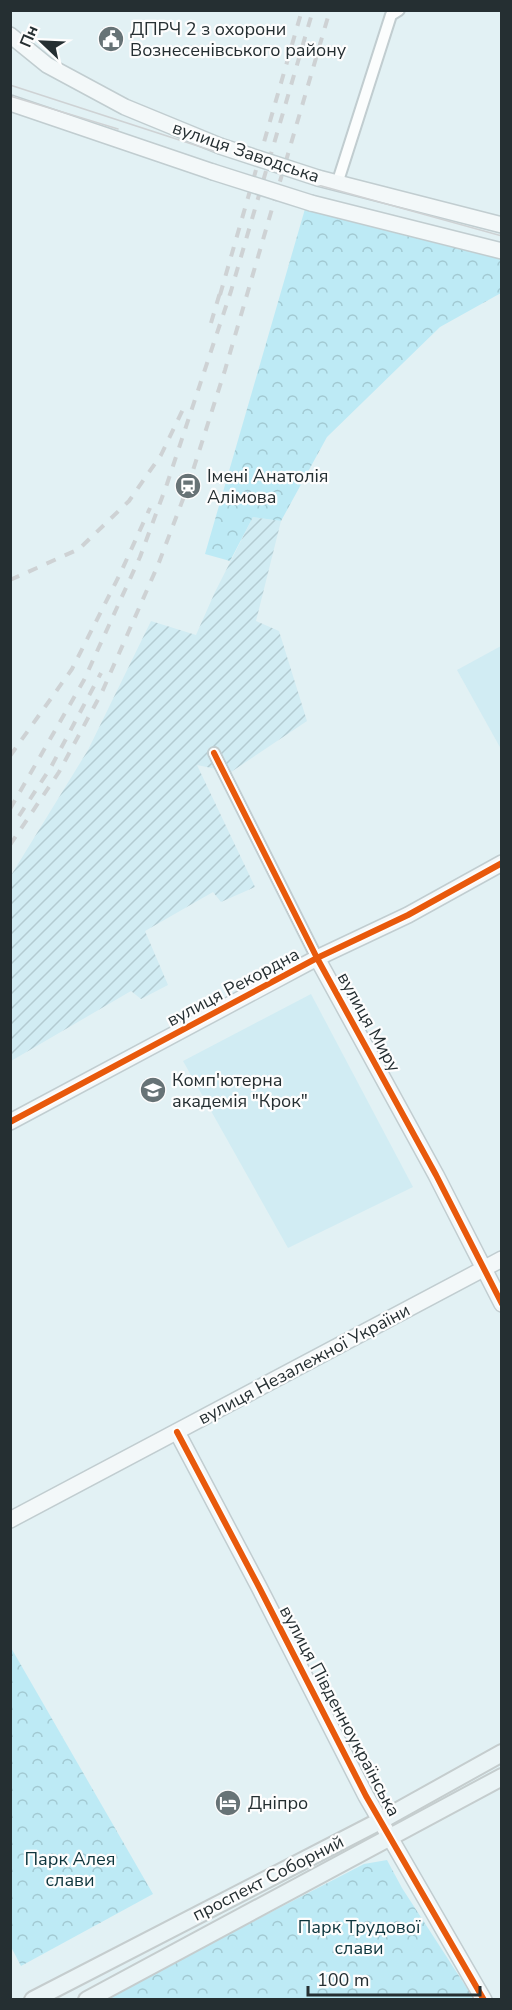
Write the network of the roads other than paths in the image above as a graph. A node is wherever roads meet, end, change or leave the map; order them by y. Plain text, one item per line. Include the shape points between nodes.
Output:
1 (399, 10) edge
2 (10, 35) edge
3 (10, 103) edge
4 (337, 184) junction
5 (501, 225) edge
6 (501, 251) edge
7 (214, 753) dead end
8 (501, 863) edge
9 (317, 958) junction
10 (10, 1122) edge
11 (501, 1259) edge
12 (483, 1269) junction
13 (501, 1304) edge
14 (177, 1432) junction
15 (10, 1520) edge
16 (501, 1753) edge
17 (501, 1777) edge
18 (380, 1821) junction
19 (390, 1837) junction
20 (33, 2000) edge
21 (87, 2000) edge
22 (484, 2000) edge

1 - 4 street via 391,15
2 - 4 street, вулиця Заводська, bridge via 47,65 125,107 220,146
3 - 6 street, вулиця Заводська, bridge via 311,203
4 - 5 street, вулиця Заводська
7 - 9 street, вулиця Миру
8 - 9 street, вулиця Рекордна via 408,915
9 - 10 street, вулиця Рекордна
9 - 12 street, вулиця Миру
11 - 12 street, вулиця Незалежної України
12 - 13 street, вулиця Миру
12 - 14 street, вулиця Незалежної України
14 - 15 street, вулиця Незалежної України
14 - 18 street, вулиця Південноукраїнська
16 - 18 main road, проспект Соборний
17 - 19 main road, проспект Соборний
18 - 19 street, вулиця Південноукраїнська
18 - 20 main road, проспект Соборний
19 - 21 main road, проспект Соборний
19 - 22 street, вулиця Південноукраїнська

